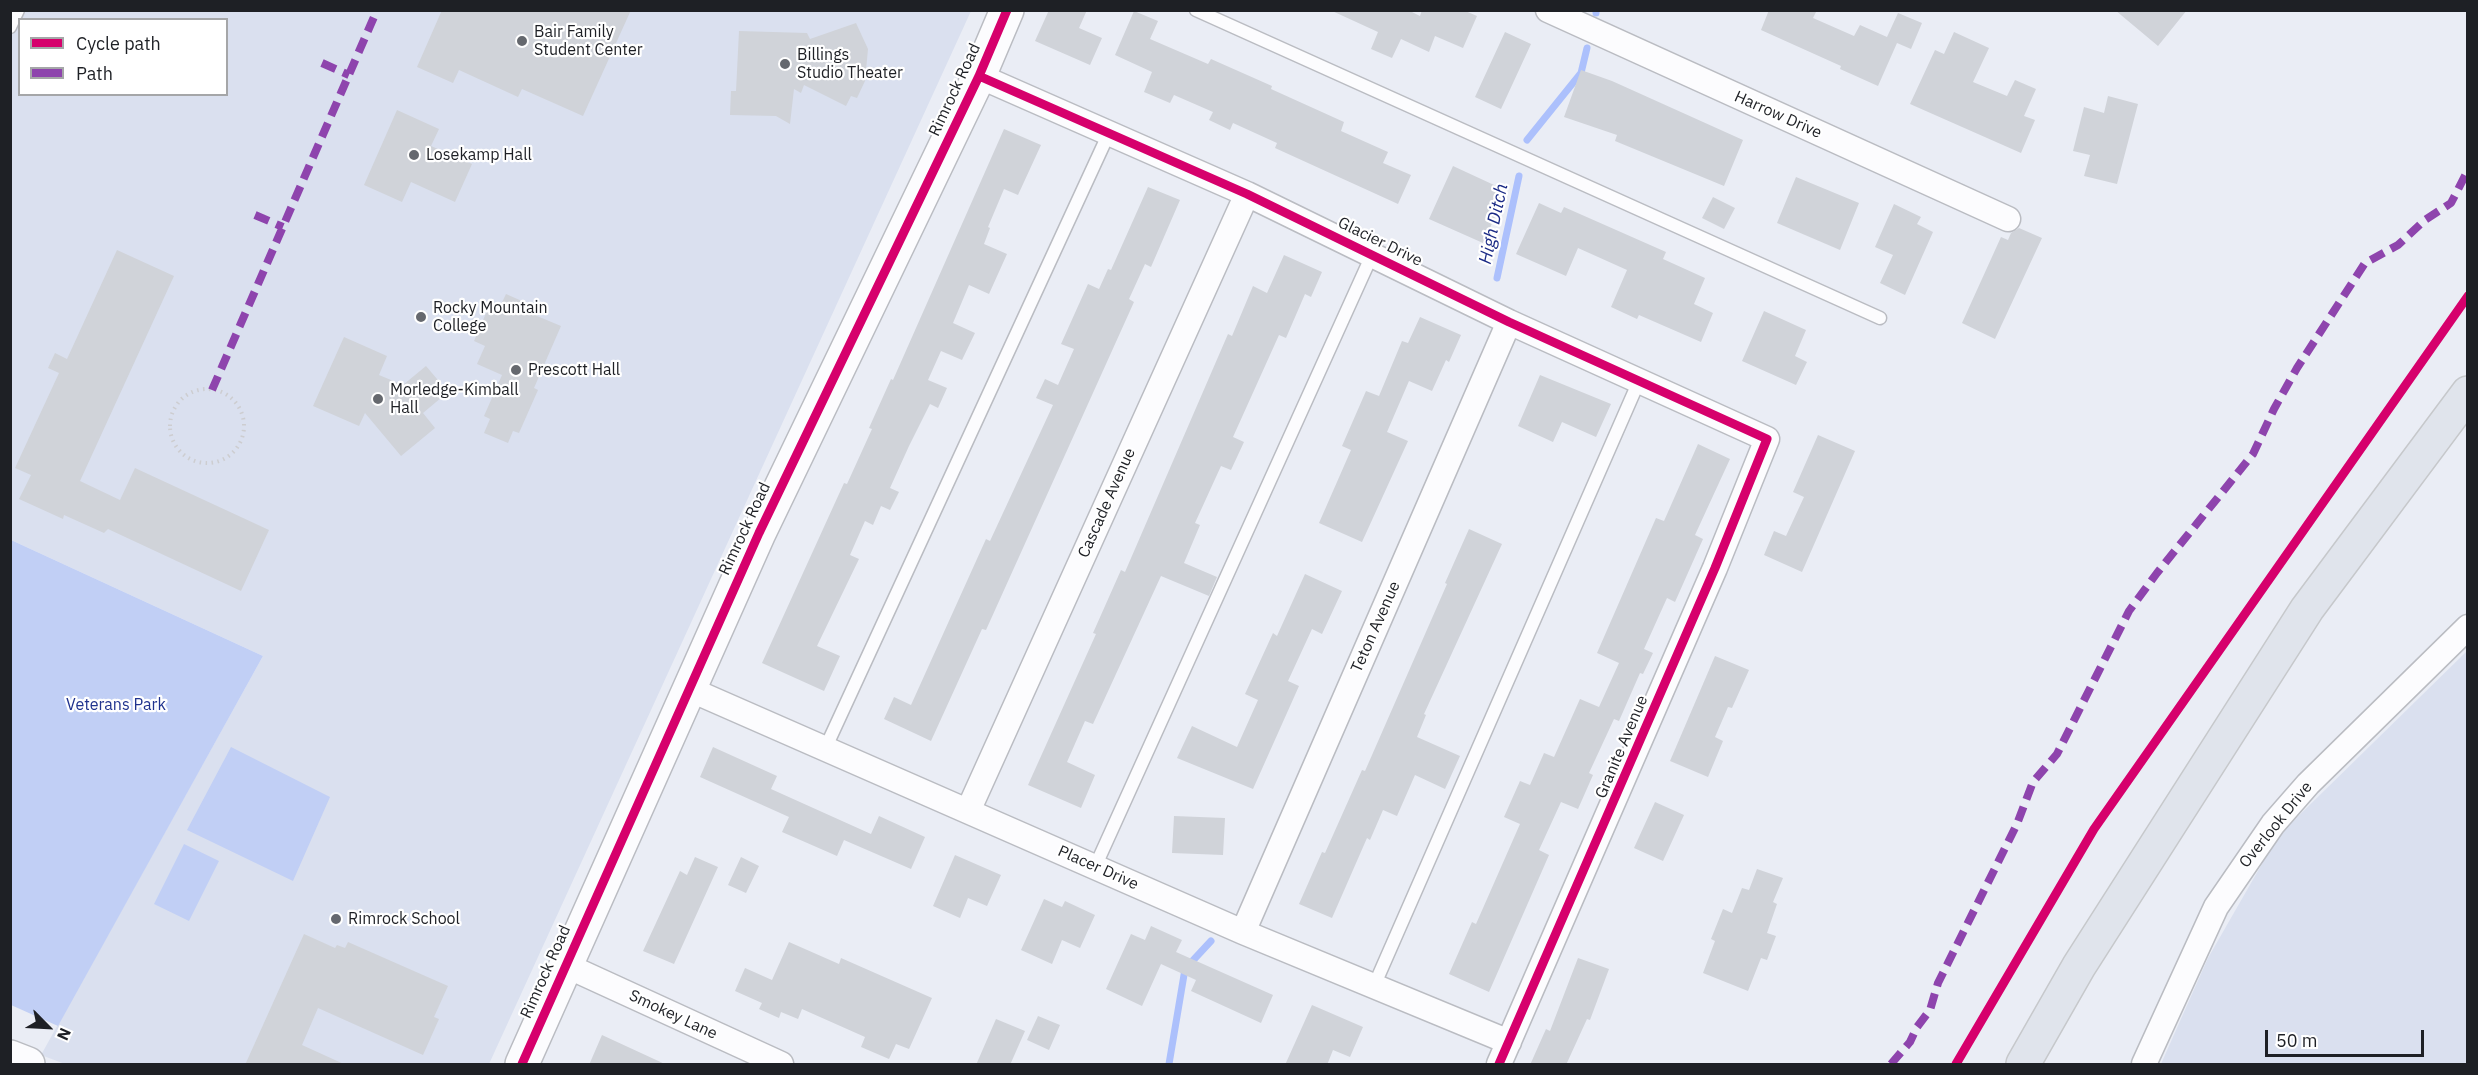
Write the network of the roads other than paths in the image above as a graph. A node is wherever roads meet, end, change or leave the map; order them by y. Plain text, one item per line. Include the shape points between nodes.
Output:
1 (18, 10) edge
2 (1007, 10) edge
3 (1196, 10) edge
4 (1548, 10) edge
5 (10, 27) edge
6 (978, 76) junction
7 (1109, 133) junction
8 (1247, 194) junction
9 (2008, 219) dead end
10 (1372, 255) junction
11 (1880, 318) dead end
12 (1509, 322) junction
13 (1638, 381) junction
14 (2468, 393) edge
15 (1767, 439) joint
16 (2468, 627) edge
17 (688, 689) junction
18 (825, 749) junction
19 (968, 811) junction
20 (1095, 867) junction
21 (1243, 932) junction
22 (565, 965) junction
23 (1374, 986) junction
24 (1509, 1042) junction
25 (10, 1057) edge
26 (28, 1065) edge
27 (522, 1065) edge
28 (781, 1065) edge
29 (1499, 1065) edge
30 (2023, 1065) edge
31 (2144, 1065) edge

1 - 5 lane
2 - 6 main road, Rimrock Road
3 - 11 lane
4 - 9 street, Harrow Drive
6 - 7 street, Glacier Drive
6 - 17 main road, Rimrock Road
7 - 8 street, Glacier Drive
7 - 18 lane
8 - 10 street, Glacier Drive
8 - 19 street, Cascade Avenue
10 - 12 street, Glacier Drive
10 - 20 lane
12 - 13 street, Glacier Drive
12 - 21 street, Teton Avenue
13 - 15 street, Glacier Drive
13 - 23 lane
14 - 30 highway via 2307,609 2079,966
15 - 24 street, Granite Avenue
16 - 31 street, Overlook Drive via 2308,784 2273,824 2216,907
17 - 18 street, Placer Drive
17 - 22 main road, Rimrock Road
18 - 19 street, Placer Drive
19 - 20 street, Placer Drive
20 - 21 street, Placer Drive
21 - 23 street, Placer Drive
22 - 27 main road, Rimrock Road
22 - 28 street, Smokey Lane
23 - 24 street, Placer Drive
24 - 29 street, Granite Avenue
25 - 26 main road

